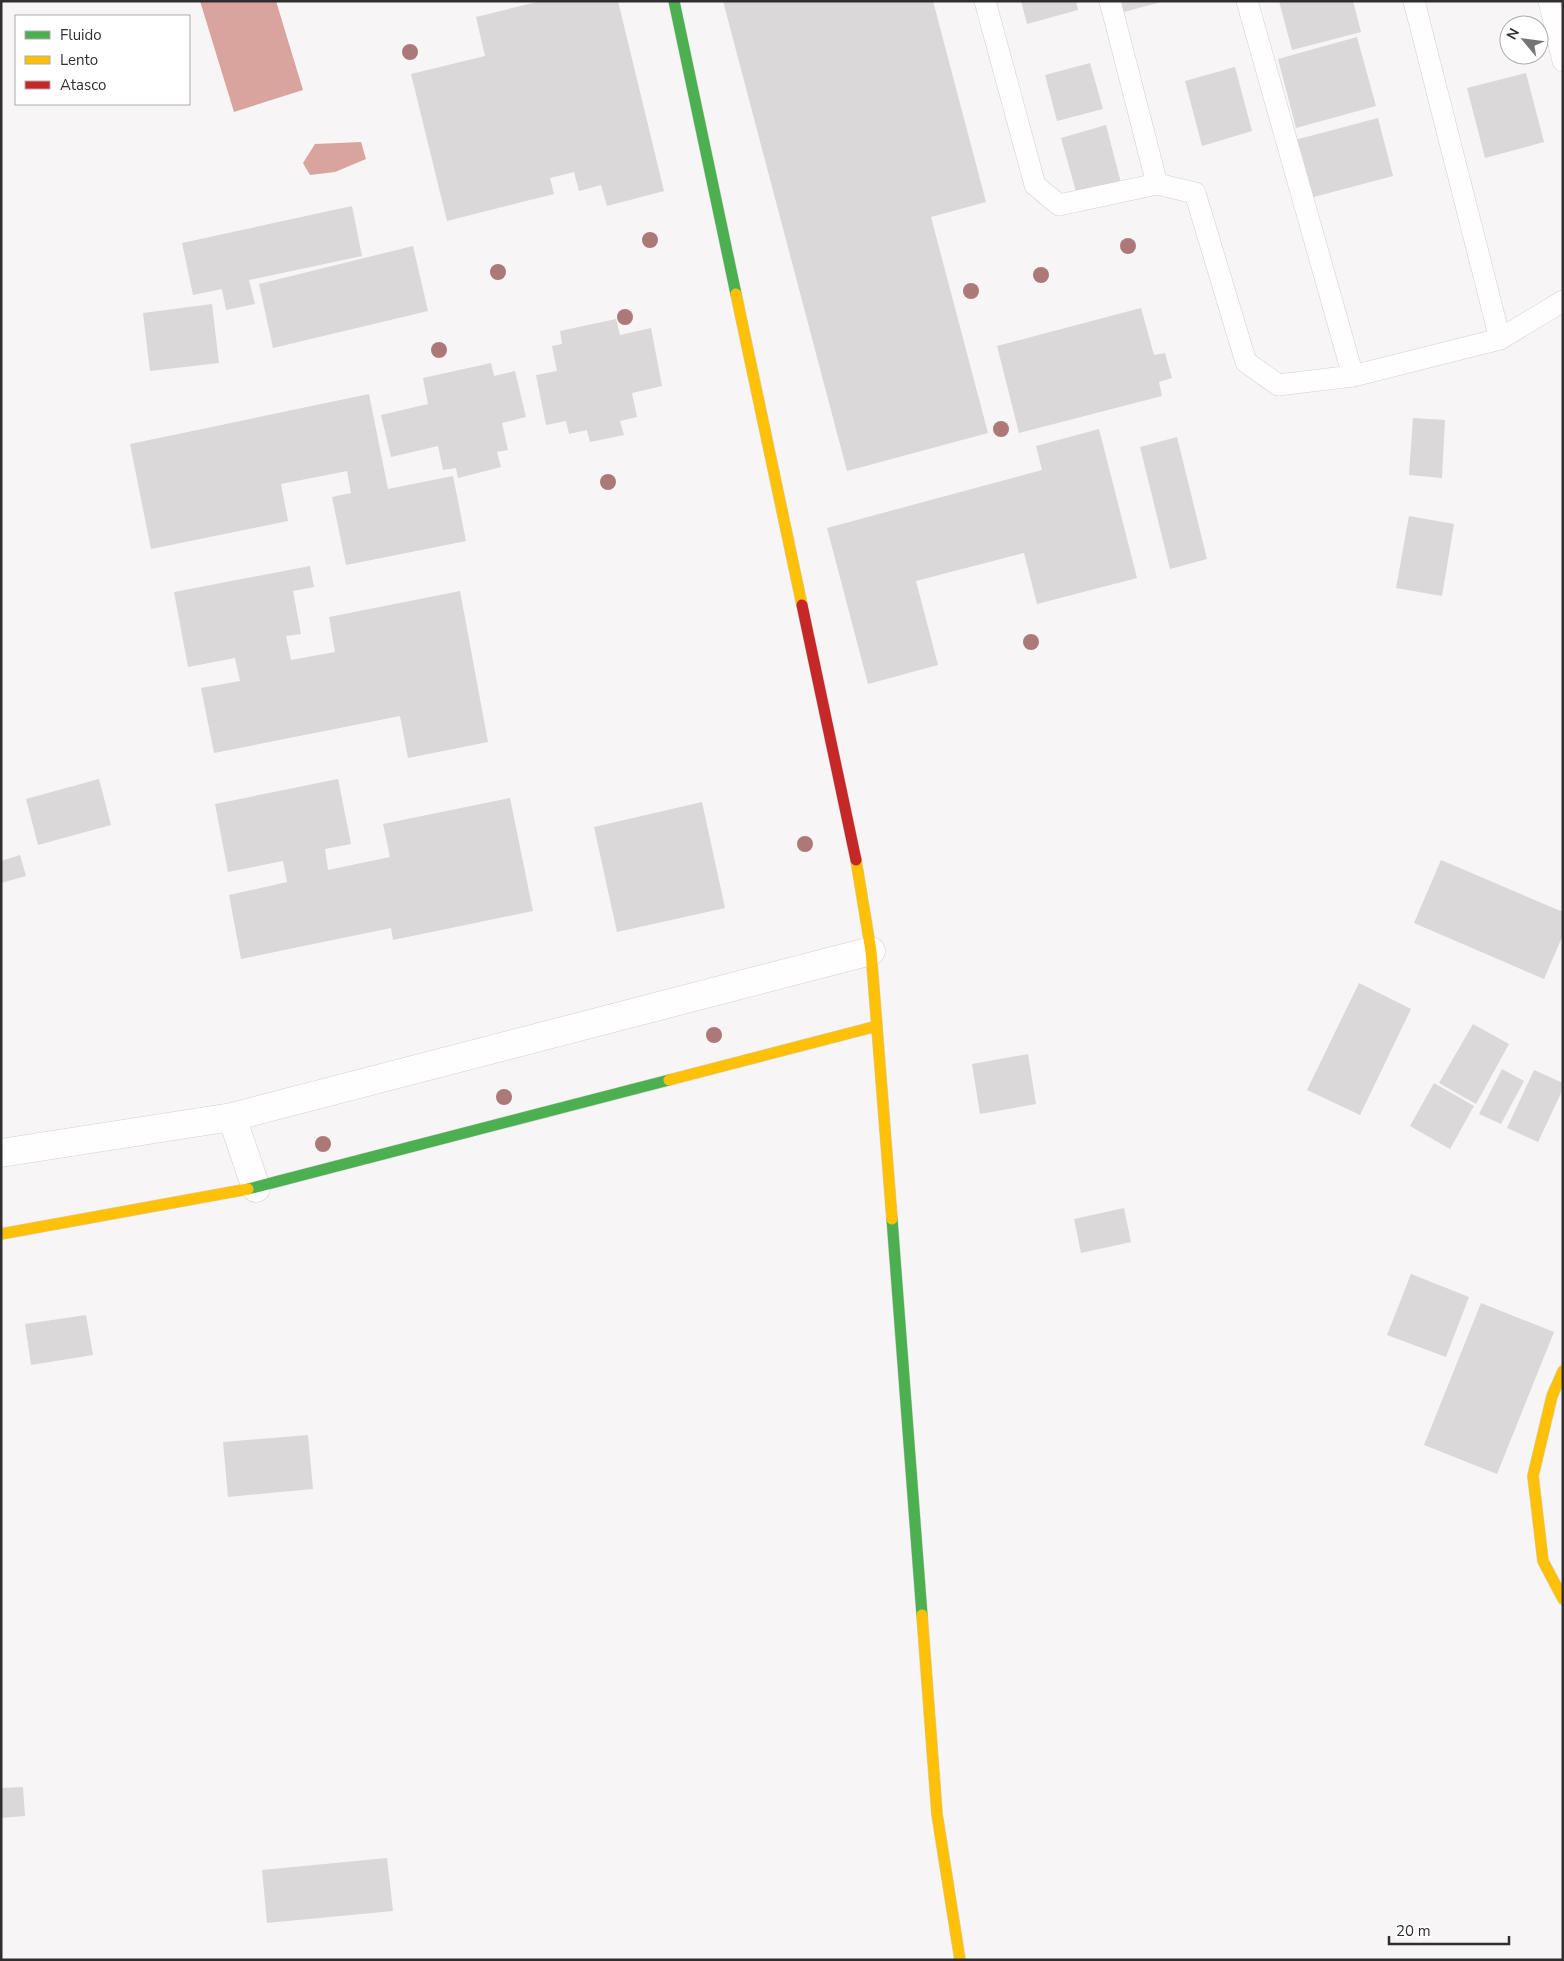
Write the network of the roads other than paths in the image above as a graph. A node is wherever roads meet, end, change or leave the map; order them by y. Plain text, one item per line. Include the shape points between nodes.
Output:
1 (674, 1) edge
2 (985, 1) edge
3 (1110, 1) edge
4 (1247, 1) edge
5 (1414, 1) edge
6 (1549, 1) edge
7 (1563, 61) edge
8 (1158, 184) junction
9 (1563, 302) edge
10 (1500, 339) junction
11 (1353, 376) junction
12 (871, 952) junction
13 (876, 1026) junction
14 (232, 1117) junction
15 (1, 1153) edge
16 (256, 1188) junction
17 (1, 1234) edge
18 (1563, 1371) edge
19 (1563, 1599) edge
20 (960, 1960) edge

1 - 12 street via 853,845
2 - 8 lane via 1035,185 1059,204
3 - 8 lane
4 - 11 lane
5 - 10 lane
6 - 7 lane
8 - 11 lane via 1195,193 1246,362 1278,385
9 - 10 lane
10 - 11 lane
12 - 13 street
12 - 14 street
13 - 16 street
13 - 20 street via 937,1814
14 - 15 street
14 - 16 street
16 - 17 street
18 - 19 street via 1552,1396 1533,1476 1543,1561

